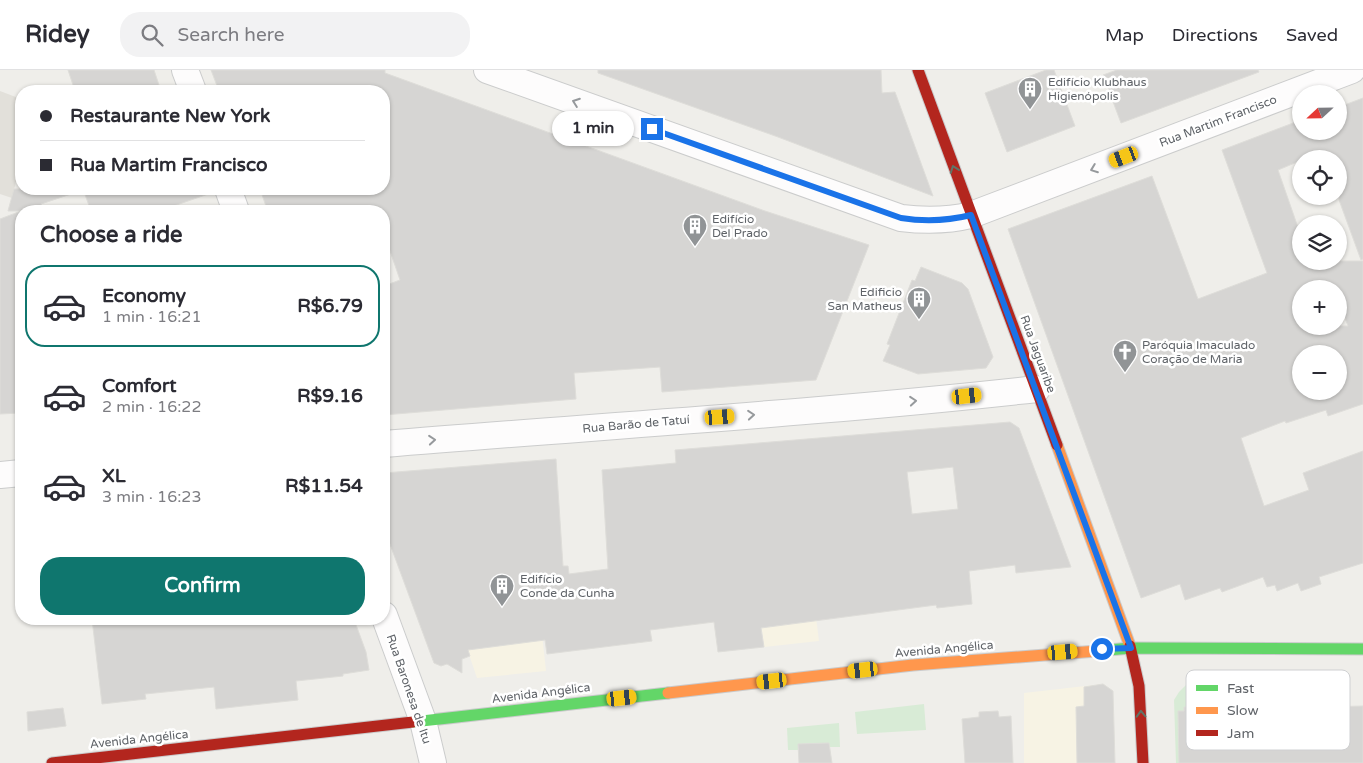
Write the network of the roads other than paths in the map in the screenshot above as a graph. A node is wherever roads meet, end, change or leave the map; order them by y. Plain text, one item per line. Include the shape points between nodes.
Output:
1 (185, 70) edge
2 (487, 70) edge
3 (918, 70) edge
4 (1352, 70) edge
5 (191, 85) edge
6 (971, 215) junction
7 (1036, 389) junction
8 (390, 444) edge
9 (15, 474) edge
10 (0, 475) edge
11 (388, 625) edge
12 (1131, 648) junction
13 (1363, 649) edge
14 (422, 721) junction
15 (52, 763) edge
16 (433, 763) edge
17 (1142, 763) edge

1 - 5 street
6 -> 2 street, Rua Martim Francisco via 948,220 901,218
6 -> 3 main road, Rua Jaguaribe
4 -> 6 street, Rua Martim Francisco
6 - 7 main road, Rua Jaguaribe
8 -> 7 street, Rua Barão de Tatuí
7 - 12 main road, Rua Jaguaribe
9 - 10 street
11 - 14 street, Rua Baronesa de Itu
12 - 13 main road, Avenida Angélica
12 - 14 main road, Avenida Angélica via 913,665
17 -> 12 main road, Rua Jaguaribe via 1139,686
14 - 15 main road, Avenida Angélica
14 - 16 street, Rua Baronesa de Itu

